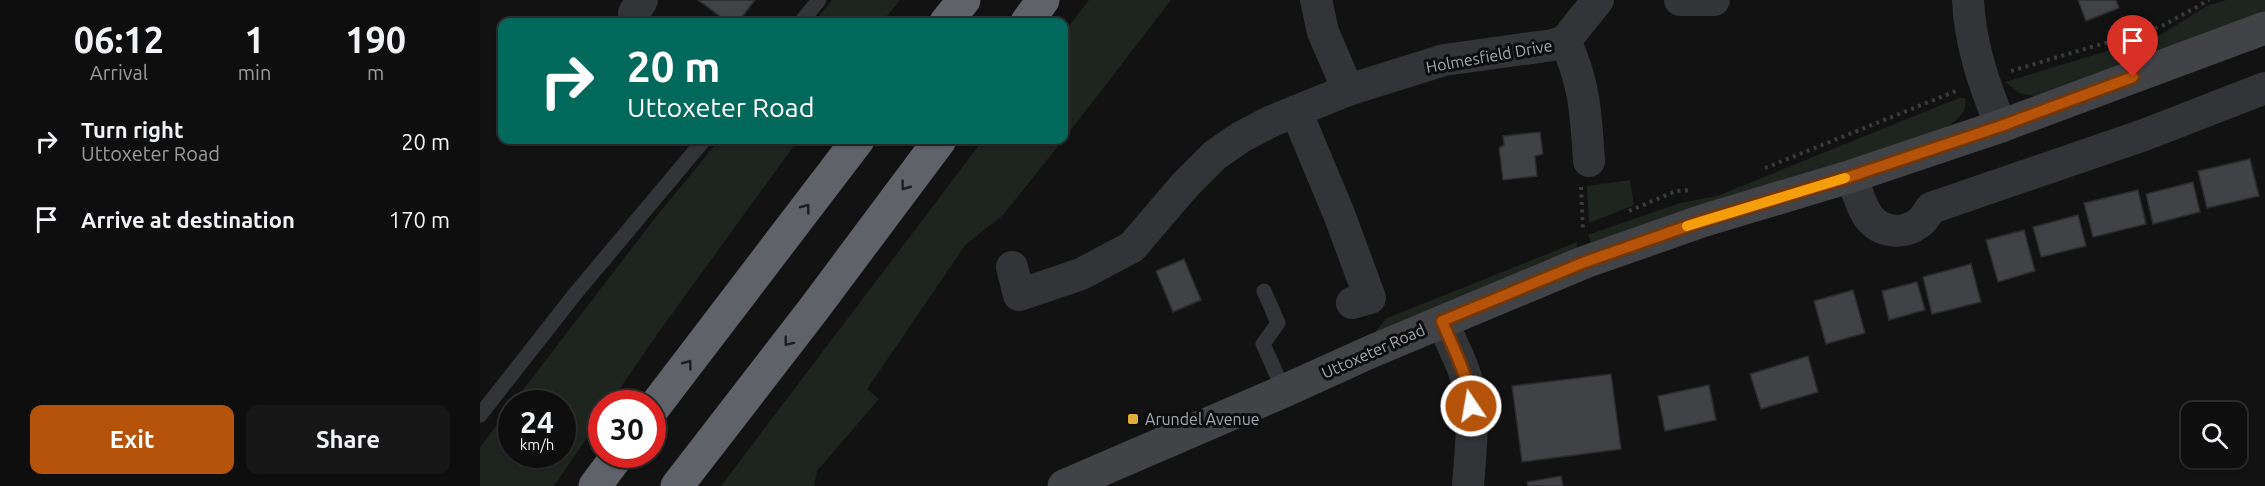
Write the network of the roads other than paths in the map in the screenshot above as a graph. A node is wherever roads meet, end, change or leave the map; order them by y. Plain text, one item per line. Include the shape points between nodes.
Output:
1 (819, 0) edge
2 (964, 0) edge
3 (1043, 0) edge
4 (1316, 0) edge
5 (1598, 0) edge
6 (1680, 0) edge
7 (1714, 0) edge
8 (1968, 0) edge
9 (804, 18) edge
10 (949, 18) edge
11 (1030, 18) edge
12 (2265, 28) edge
13 (1565, 41) junction
14 (2265, 88) edge
15 (1348, 90) junction
16 (1296, 111) junction
17 (2001, 126) junction
18 (701, 144) edge
19 (855, 144) edge
20 (937, 144) edge
21 (1589, 161) road end
22 (1852, 176) junction
23 (1012, 267) dead end
24 (1264, 291) dead end
25 (1352, 303) dead end
26 (1442, 321) junction
27 (1284, 391) junction
28 (666, 392) edge
29 (480, 415) edge
30 (608, 468) edge
31 (595, 486) edge
32 (677, 486) edge
33 (1064, 486) edge
34 (1468, 486) edge

1 - 9 lane
2 - 10 highway
3 - 11 highway
4 - 15 street via 1323,32
5 - 13 street, Holmesfield Drive
6 - 7 street
8 - 17 street via 1982,80
12 - 17 main road, Uttoxeter Road
13 - 15 street, Holmesfield Drive via 1444,60
13 - 21 street via 1580,74
14 - 22 street via 2144,135 1931,208 1921,222 1908,229 1892,231 1879,227 1862,204
15 - 16 street, Holmesfield Drive
16 - 23 street, Holmesfield Drive via 1241,137 1215,155 1132,247 1118,256 1081,274 1019,295
16 - 25 street via 1370,298
17 - 22 main road, Uttoxeter Road
18 - 29 lane
28 -> 19 highway
20 -> 32 highway
22 - 26 main road, Uttoxeter Road via 1702,221 1584,246
24 - 27 lane via 1278,323 1263,344
26 - 27 main road, Uttoxeter Road
26 - 34 street via 1470,394
27 - 33 main road, Uttoxeter Road
30 - 31 highway

